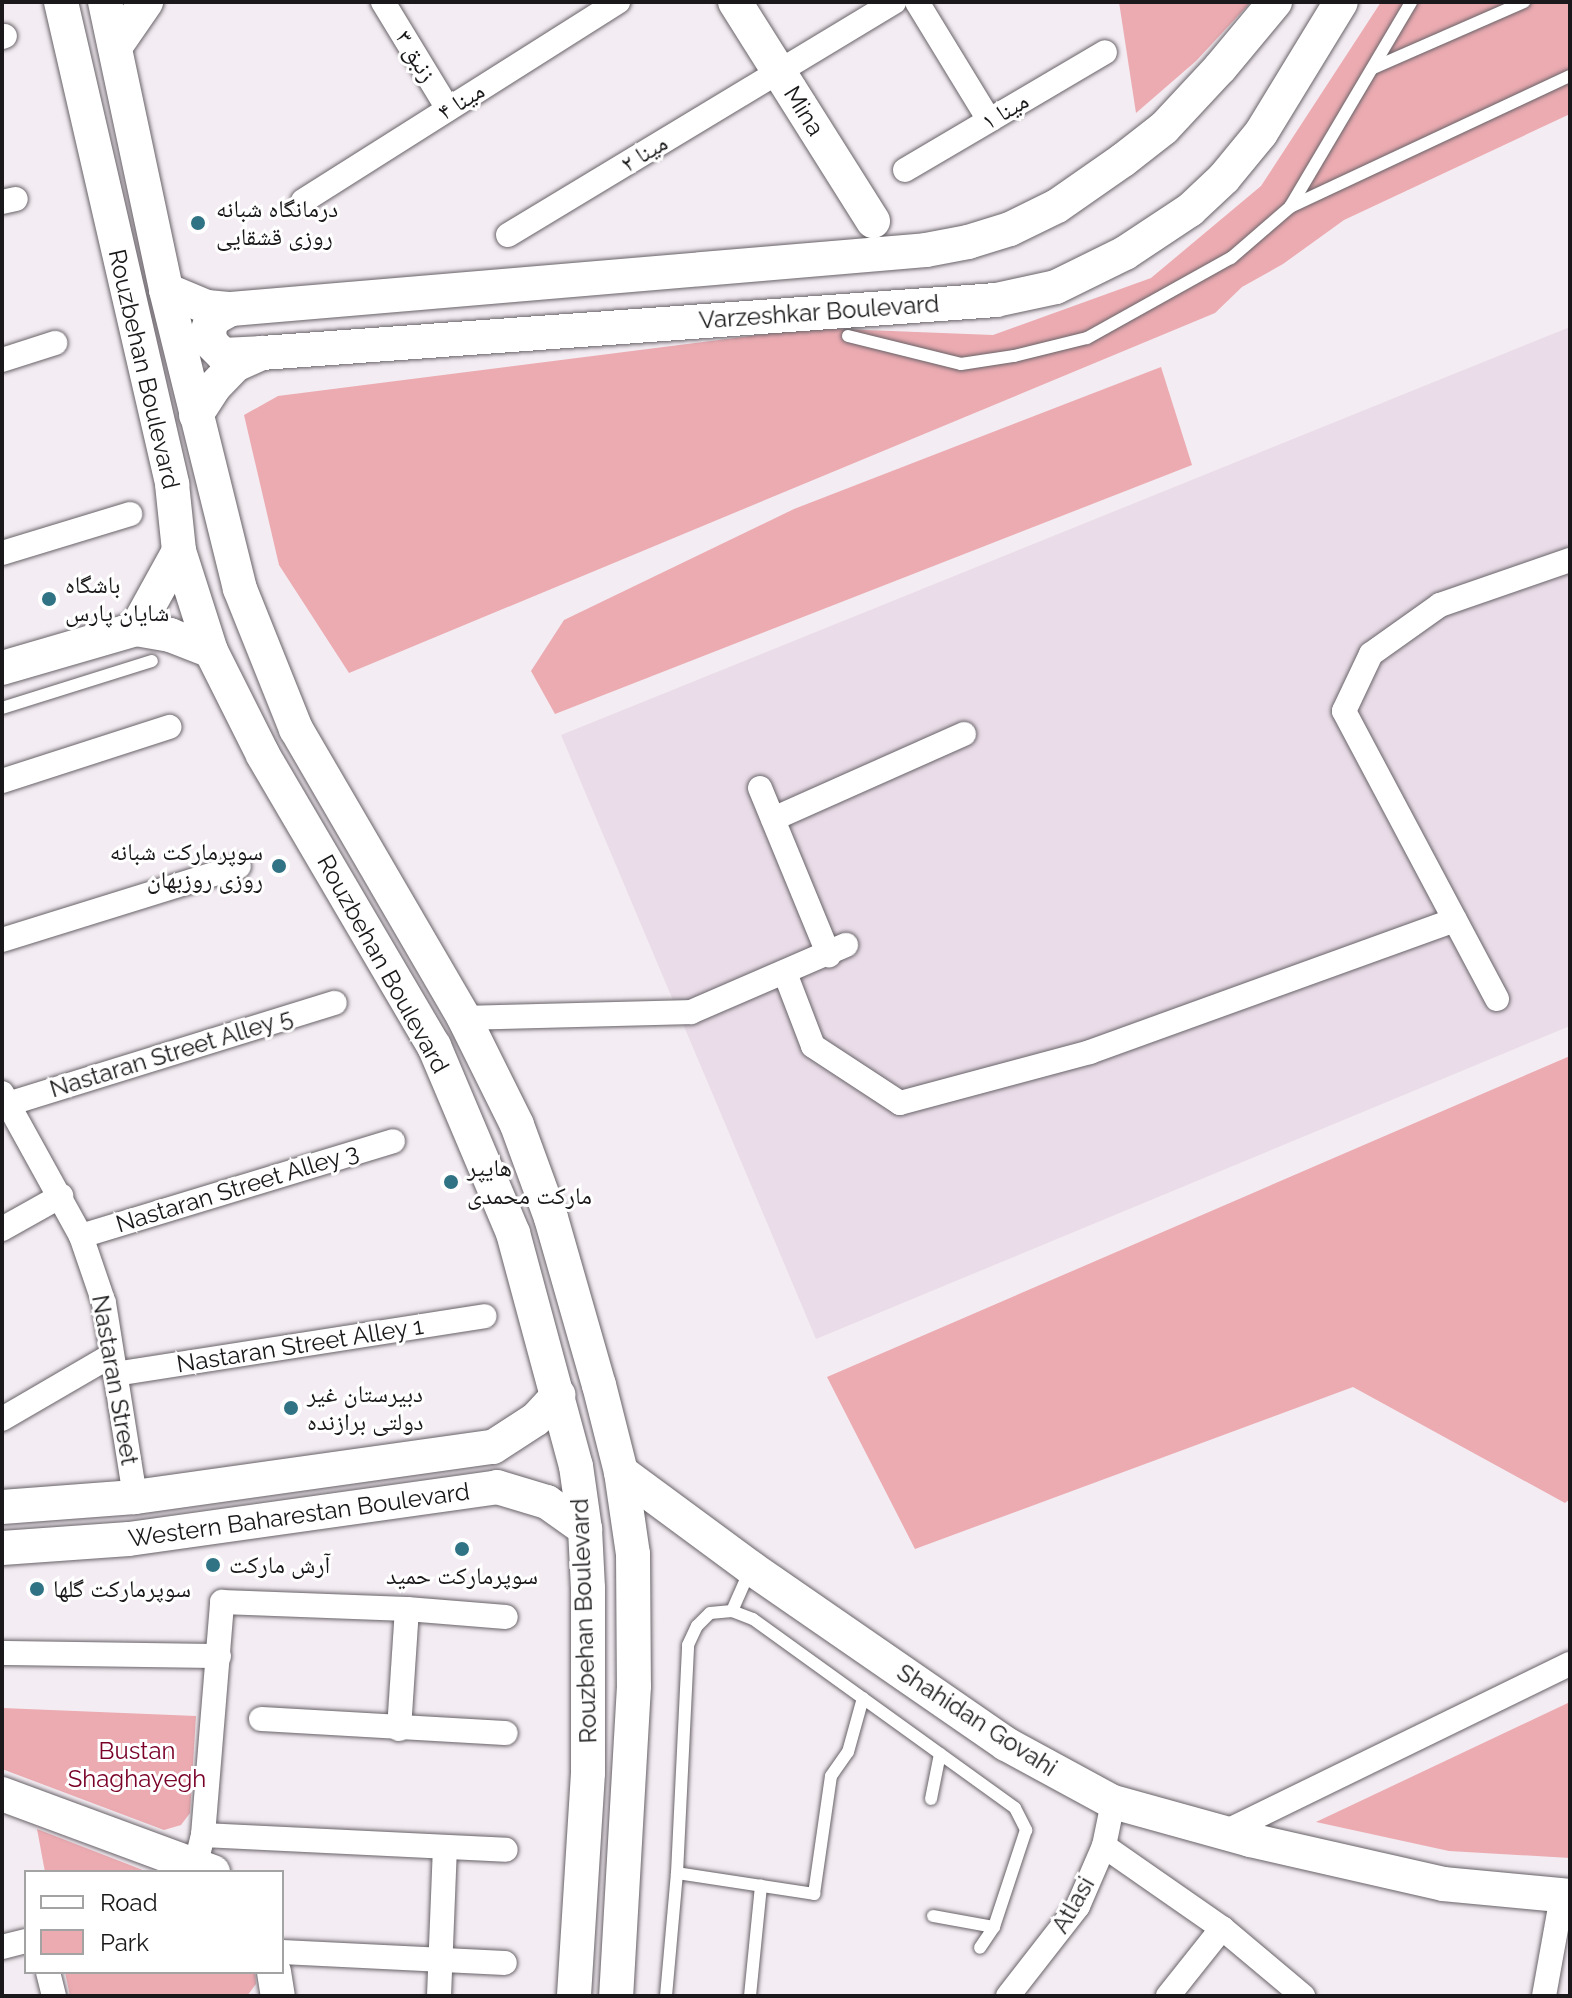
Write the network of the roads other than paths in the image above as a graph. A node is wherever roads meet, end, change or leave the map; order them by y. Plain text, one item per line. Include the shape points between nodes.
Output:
1 (61, 2) edge
2 (105, 2) edge
3 (146, 2) edge
4 (383, 2) edge
5 (618, 2) edge
6 (735, 2) edge
7 (894, 2) edge
8 (917, 2) edge
9 (1275, 2) edge
10 (1341, 2) edge
11 (1411, 2) edge
12 (1524, 2) edge
13 (115, 47) junction
14 (1105, 52) dead end
15 (1372, 68) junction
16 (779, 72) junction
17 (1570, 76) edge
18 (448, 109) junction
19 (989, 120) junction
20 (905, 170) dead end
21 (303, 201) dead end
22 (1290, 207) junction
23 (873, 221) dead end
24 (508, 235) dead end
25 (166, 290) junction
26 (231, 309) junction
27 (848, 336) dead end
28 (55, 343) dead end
29 (262, 353) junction
30 (2, 360) edge
31 (196, 415) junction
32 (130, 514) dead end
33 (179, 551) junction
34 (2, 553) edge
35 (1570, 560) edge
36 (136, 629) junction
37 (211, 651) junction
38 (152, 661) dead end
39 (2, 668) edge
40 (2, 708) edge
41 (169, 727) dead end
42 (964, 734) dead end
43 (2, 781) edge
44 (760, 788) dead end
45 (773, 819) junction
46 (239, 866) dead end
47 (1455, 920) junction
48 (2, 940) edge
49 (785, 973) junction
50 (1497, 999) dead end
51 (335, 1003) dead end
52 (464, 1018) junction
53 (7, 1110) edge
54 (393, 1141) dead end
55 (61, 1196) junction
56 (2, 1229) edge
57 (81, 1236) junction
58 (484, 1316) dead end
59 (114, 1364) junction
60 (558, 1395) junction
61 (2, 1419) edge
62 (493, 1447) junction
63 (621, 1472) junction
64 (497, 1487) junction
65 (135, 1497) junction
66 (2, 1507) edge
67 (585, 1529) junction
68 (2, 1548) edge
69 (751, 1568) junction
70 (407, 1609) junction
71 (732, 1611) junction
72 (506, 1617) dead end
73 (2, 1653) edge
74 (219, 1656) junction
75 (1570, 1664) edge
76 (863, 1698) junction
77 (261, 1719) dead end
78 (399, 1729) junction
79 (506, 1733) dead end
80 (940, 1754) junction
81 (630, 1772) junction
82 (588, 1773) junction
83 (2, 1794) edge
84 (931, 1799) dead end
85 (1113, 1802) junction
86 (1223, 1833) junction
87 (1104, 1846) junction
88 (445, 1848) junction
89 (506, 1850) dead end
90 (204, 1857) edge
91 (677, 1873) junction
92 (761, 1886) junction
93 (1566, 1896) edge
94 (933, 1916) dead end
95 (994, 1927) junction
96 (1222, 1928) junction
97 (24, 1942) edge
98 (2, 1947) edge
99 (980, 1948) dead end
100 (284, 1952) edge
101 (441, 1961) junction
102 (505, 1963) dead end
103 (48, 1974) edge
104 (274, 1974) edge
105 (54, 1996) edge
106 (278, 1996) edge
107 (439, 1996) edge
108 (574, 1996) edge
109 (616, 1996) edge
110 (666, 1996) edge
111 (750, 1996) edge
112 (1008, 1996) edge
113 (1168, 1996) edge
114 (1303, 1996) edge
115 (1544, 1996) edge

1 - 33 main road, Rouzbehan Boulevard via 172,484
2 - 13 main road, Rouzbehan Boulevard
3 - 13 main road
4 - 18 street, زنبق ۳
5 - 18 street, مینا ۴
6 - 16 main road, Mina
7 - 16 street, مینا ۲
8 - 19 street
9 - 26 main road via 1164,128 1057,206 968,242 926,250
10 - 29 main road, Varzeshkar Boulevard via 1261,133 1224,178 1190,210 1125,253 1056,287 996,300
11 - 15 lane
12 - 15 lane
13 - 25 main road, Rouzbehan Boulevard
14 - 19 street, مینا ۱
15 - 22 lane
16 - 23 main road, Mina
16 - 24 street, مینا ۲
17 - 22 lane
18 - 21 street, مینا ۴
19 - 20 street, مینا ۱
22 - 27 lane via 1231,258 1087,338 961,364
25 - 26 main road via 207,307
25 - 31 main road, Rouzbehan Boulevard
26 - 29 main road via 209,327 210,342 223,355
28 - 30 street
29 - 31 main road, Varzeshkar Boulevard via 235,365
31 - 52 main road, Rouzbehan Boulevard via 240,589 296,729
32 - 34 street
33 - 36 main road
33 - 37 main road, Rouzbehan Boulevard
35 - 47 street via 1440,605 1371,654 1344,711
36 - 37 main road
36 - 39 main road
37 - 60 main road, Rouzbehan Boulevard via 263,755 434,1046 513,1233
38 - 40 lane
41 - 43 street
42 - 45 street
44 - 45 street
45 - 49 street via 837,950
46 - 48 street
47 - 49 street via 1090,1052 900,1103 813,1046
47 - 50 street
49 - 52 street via 691,1012
51 - 53 street, Nastaran Street Alley 5
52 - 63 main road, Rouzbehan Boulevard via 517,1125 551,1218
53 - 55 street, Nastaran Street
54 - 57 street, Nastaran Street Alley 3
55 - 56 street
55 - 57 street, Nastaran Street
57 - 59 street, Nastaran Street via 104,1303
58 - 59 street, Nastaran Street Alley 1
59 - 61 street
59 - 65 street, Nastaran Street
60 - 62 main road, Western Baharestan Boulevard via 536,1419
60 - 67 main road, Rouzbehan Boulevard
62 - 64 main road via 508,1466
62 - 65 main road, Western Baharestan Boulevard
63 - 69 main road, Shahidan Govahi
63 - 81 main road, Rouzbehan Boulevard via 633,1554
64 - 67 main road, Western Baharestan Boulevard via 547,1502
64 - 68 main road, Western Baharestan Boulevard via 129,1539
65 - 66 main road, Western Baharestan Boulevard
67 - 82 main road, Rouzbehan Boulevard
69 - 71 lane
69 - 85 main road, Shahidan Govahi via 1006,1744
70 - 72 street
70 - 74 street via 222,1602
70 - 78 street
71 - 76 lane via 753,1619
71 - 91 lane via 710,1613 688,1645
73 - 74 street
74 - 90 street
75 - 86 street
76 - 80 lane
76 - 92 lane via 848,1752 831,1776 814,1894
77 - 78 street
78 - 79 street
80 - 84 lane
80 - 95 lane via 1015,1808 1026,1830
81 - 82 main road
81 - 109 main road, Rouzbehan Boulevard
82 - 108 main road, Rouzbehan Boulevard
83 - 90 main road
85 - 86 main road, Shahidan Govahi
85 - 87 street, Atlasi
86 - 93 main road, Shahidan Govahi via 1443,1884
87 - 96 street
87 - 112 street, Atlasi via 1078,1906
88 - 89 street
88 - 90 street
88 - 101 street
91 - 92 lane
91 - 110 lane
92 - 111 lane
93 - 115 street
94 - 95 lane
95 - 99 lane
96 - 113 street
96 - 114 street
97 - 98 street
100 - 101 street
101 - 102 street
101 - 107 street
103 - 105 street
104 - 106 main road

